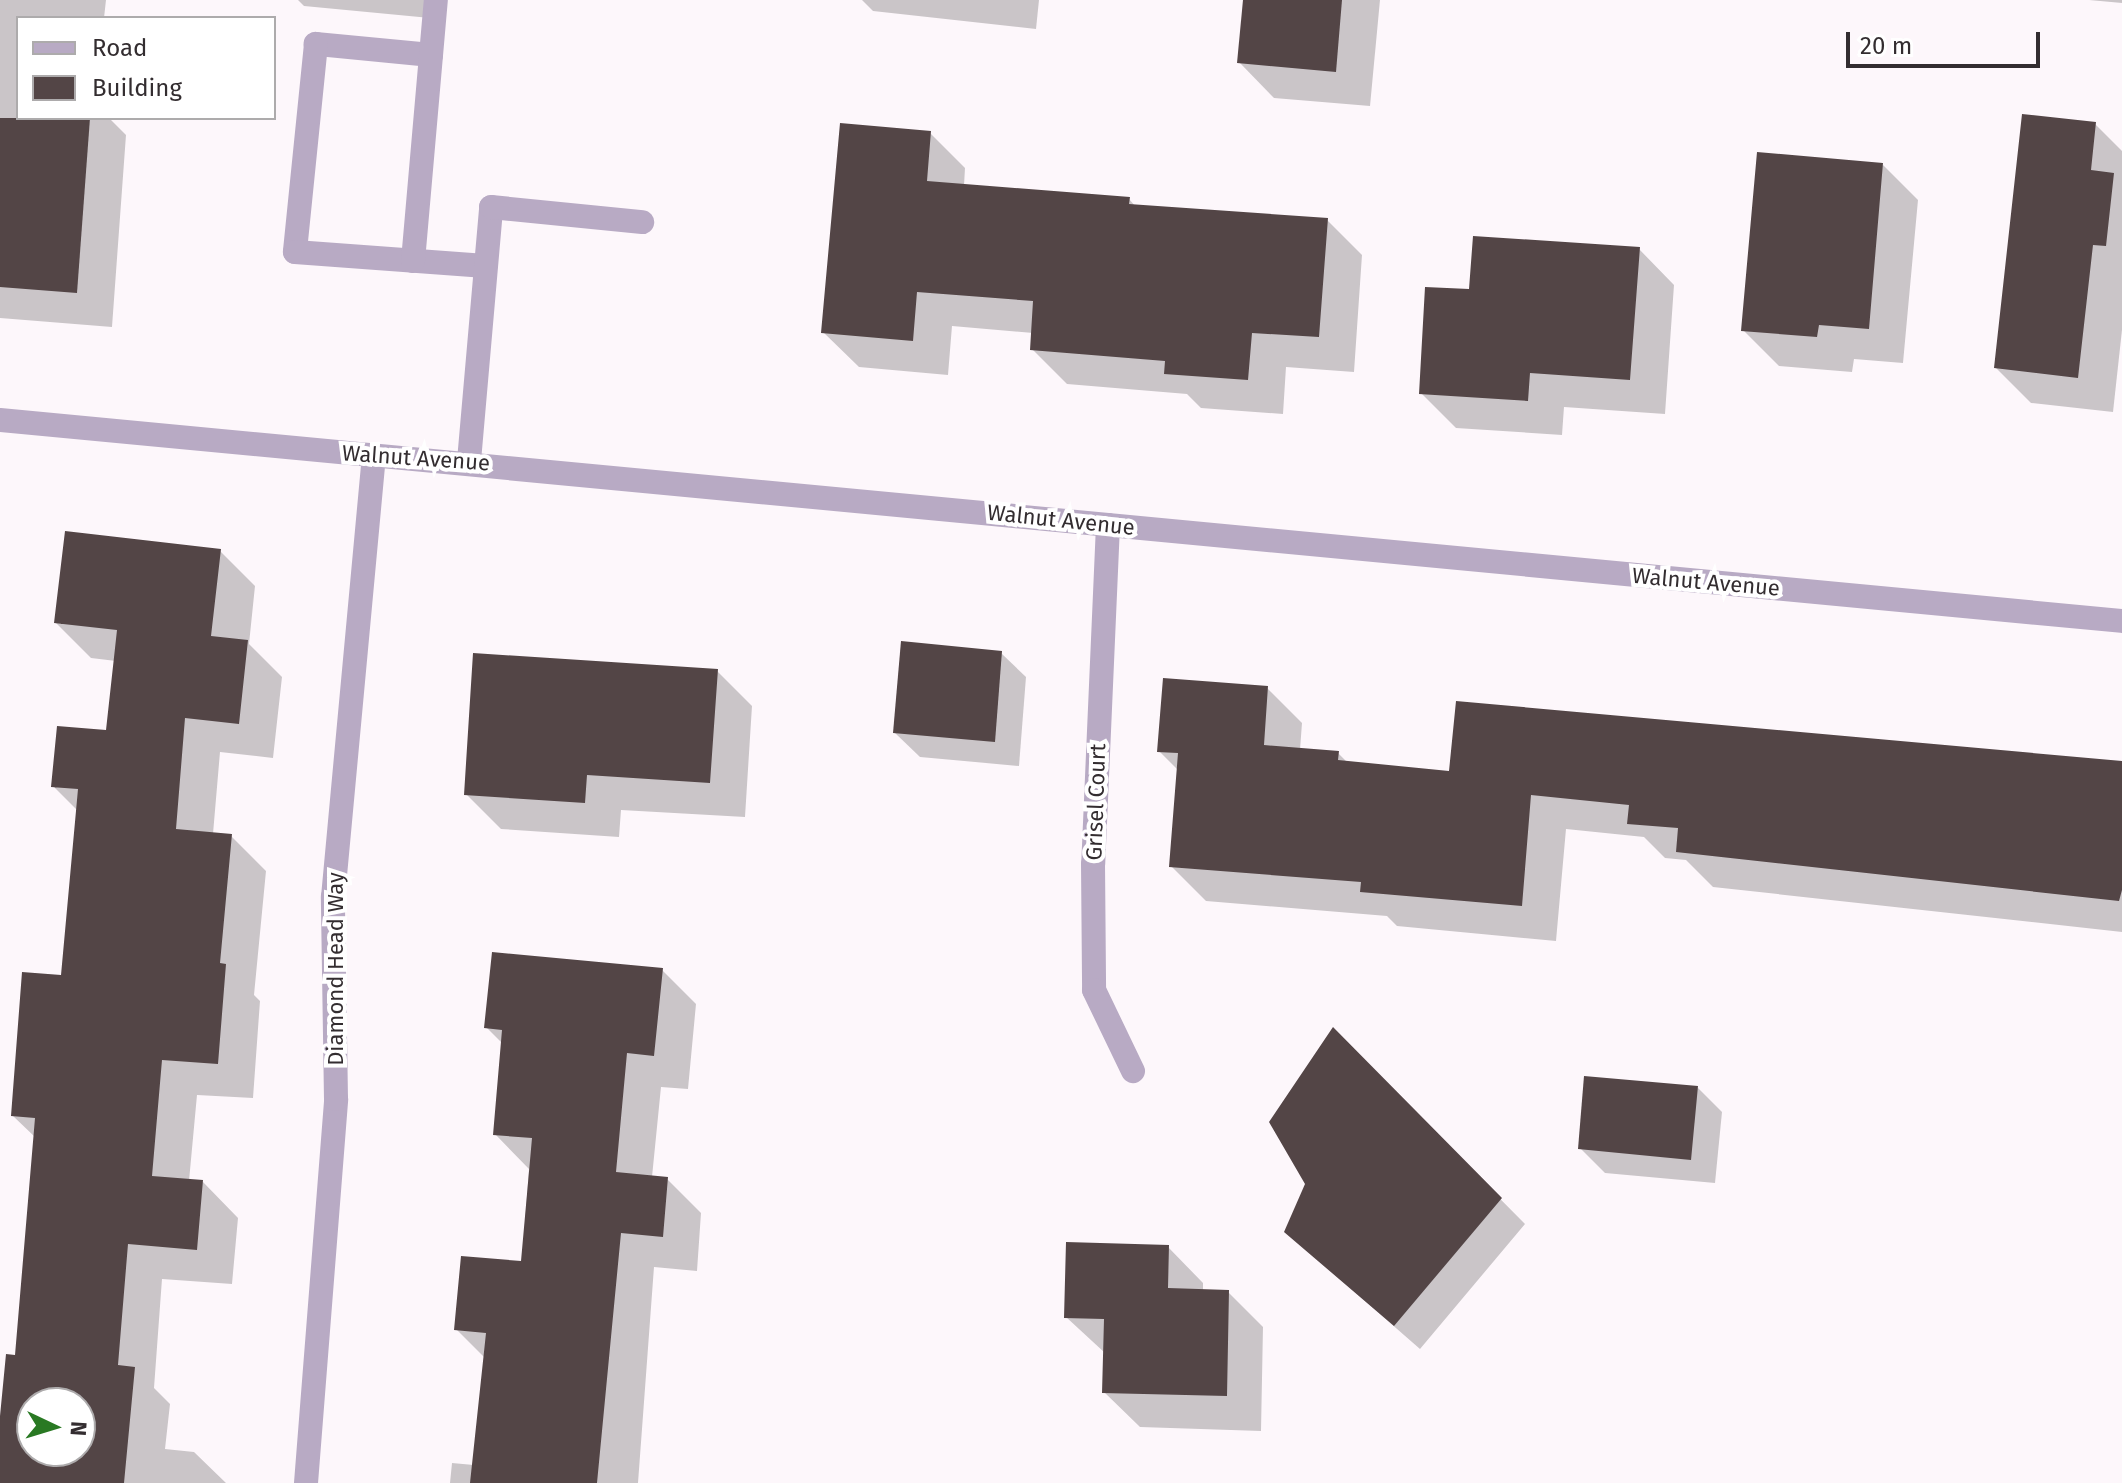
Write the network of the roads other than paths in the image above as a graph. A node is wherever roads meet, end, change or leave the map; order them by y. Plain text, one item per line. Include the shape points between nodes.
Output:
1 (436, 0) edge
2 (431, 55) junction
3 (642, 222) dead end
4 (413, 261) junction
5 (485, 266) junction
6 (0, 420) edge
7 (374, 455) junction
8 (469, 461) junction
9 (1108, 525) junction
10 (2122, 621) edge
11 (1133, 1071) dead end
12 (306, 1483) edge

1 - 2 street
2 - 4 street
2 - 4 street via 316,44 295,252
3 - 5 street via 491,207
4 - 5 street
5 - 8 street
6 - 7 street, Walnut Avenue
7 - 8 street, Walnut Avenue
7 - 12 street, Diamond Head Way via 333,897 336,1099
8 - 9 street, Walnut Avenue
9 - 10 street, Walnut Avenue
9 - 11 street, Grisel Court via 1093,864 1094,990

